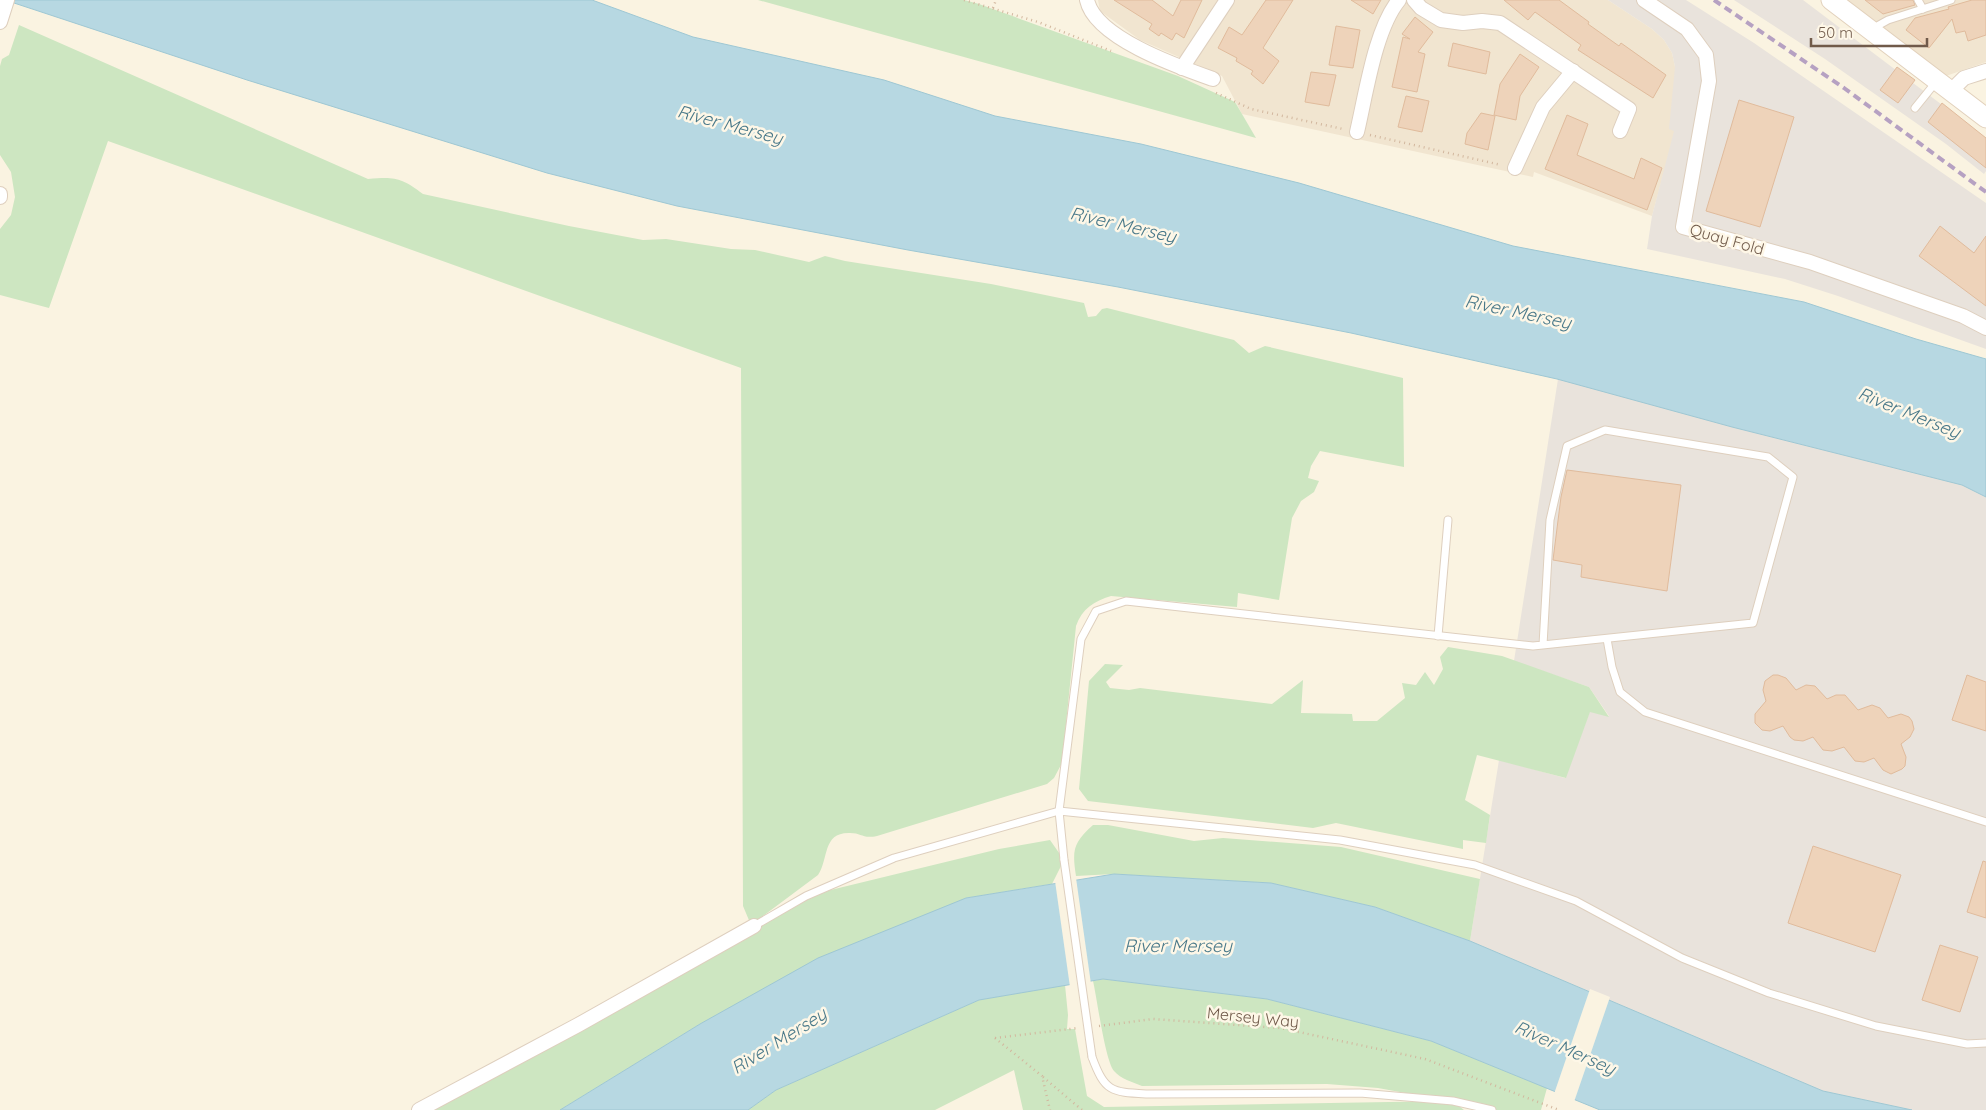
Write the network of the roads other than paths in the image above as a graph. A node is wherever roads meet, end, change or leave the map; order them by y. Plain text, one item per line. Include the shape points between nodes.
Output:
1 (7, 0) edge
2 (1087, 0) edge
3 (1227, 0) edge
4 (1399, 0) edge
5 (1414, 0) edge
6 (1644, 0) edge
7 (1831, 0) edge
8 (1918, 0) edge
9 (1951, 0) edge
10 (1923, 9) junction
11 (0, 22) edge
12 (1874, 32) junction
13 (1182, 68) junction
14 (1573, 71) junction
15 (1986, 71) edge
16 (1212, 85) road end
17 (1945, 85) junction
18 (1915, 108) dead end
19 (1986, 118) edge
20 (1620, 131) dead end
21 (1356, 132) road end
22 (1515, 168) road end
23 (1986, 328) edge
24 (1448, 520) dead end
25 (1438, 636) junction
26 (1607, 639) junction
27 (1543, 645) junction
28 (1059, 811) junction
29 (1986, 822) edge
30 (754, 926) joint
31 (1986, 1043) edge
32 (419, 1110) edge
33 (1492, 1110) edge

1 - 11 street
2 - 13 street via 1088,7 1108,30
3 - 13 street
4 - 21 street via 1380,34
5 - 14 street via 1441,20 1500,23
6 - 23 street, Quay Fold via 1687,29 1706,55 1709,82 1683,227 1810,262 1963,316
7 - 12 street
8 - 10 lane
9 - 10 lane
10 - 12 lane via 1888,20
12 - 17 street
13 - 16 street
14 - 20 street via 1629,109
14 - 22 street via 1543,107
15 - 17 street
17 - 18 lane
17 - 19 street
24 - 25 lane
25 - 27 lane
25 - 28 lane via 1126,601 1096,611 1081,639
26 - 27 lane
26 - 27 lane via 1753,623 1793,477 1768,457 1605,430 1567,446 1550,520
26 - 29 lane via 1620,692 1646,712
28 - 30 lane via 894,858 806,896
28 - 31 lane via 1340,840 1475,865 1576,901 1682,958 1769,993 1876,1026 1967,1044
28 - 33 lane, bridge via 1092,1057 1100,1079 1118,1093 1360,1093 1453,1101
30 - 32 street

